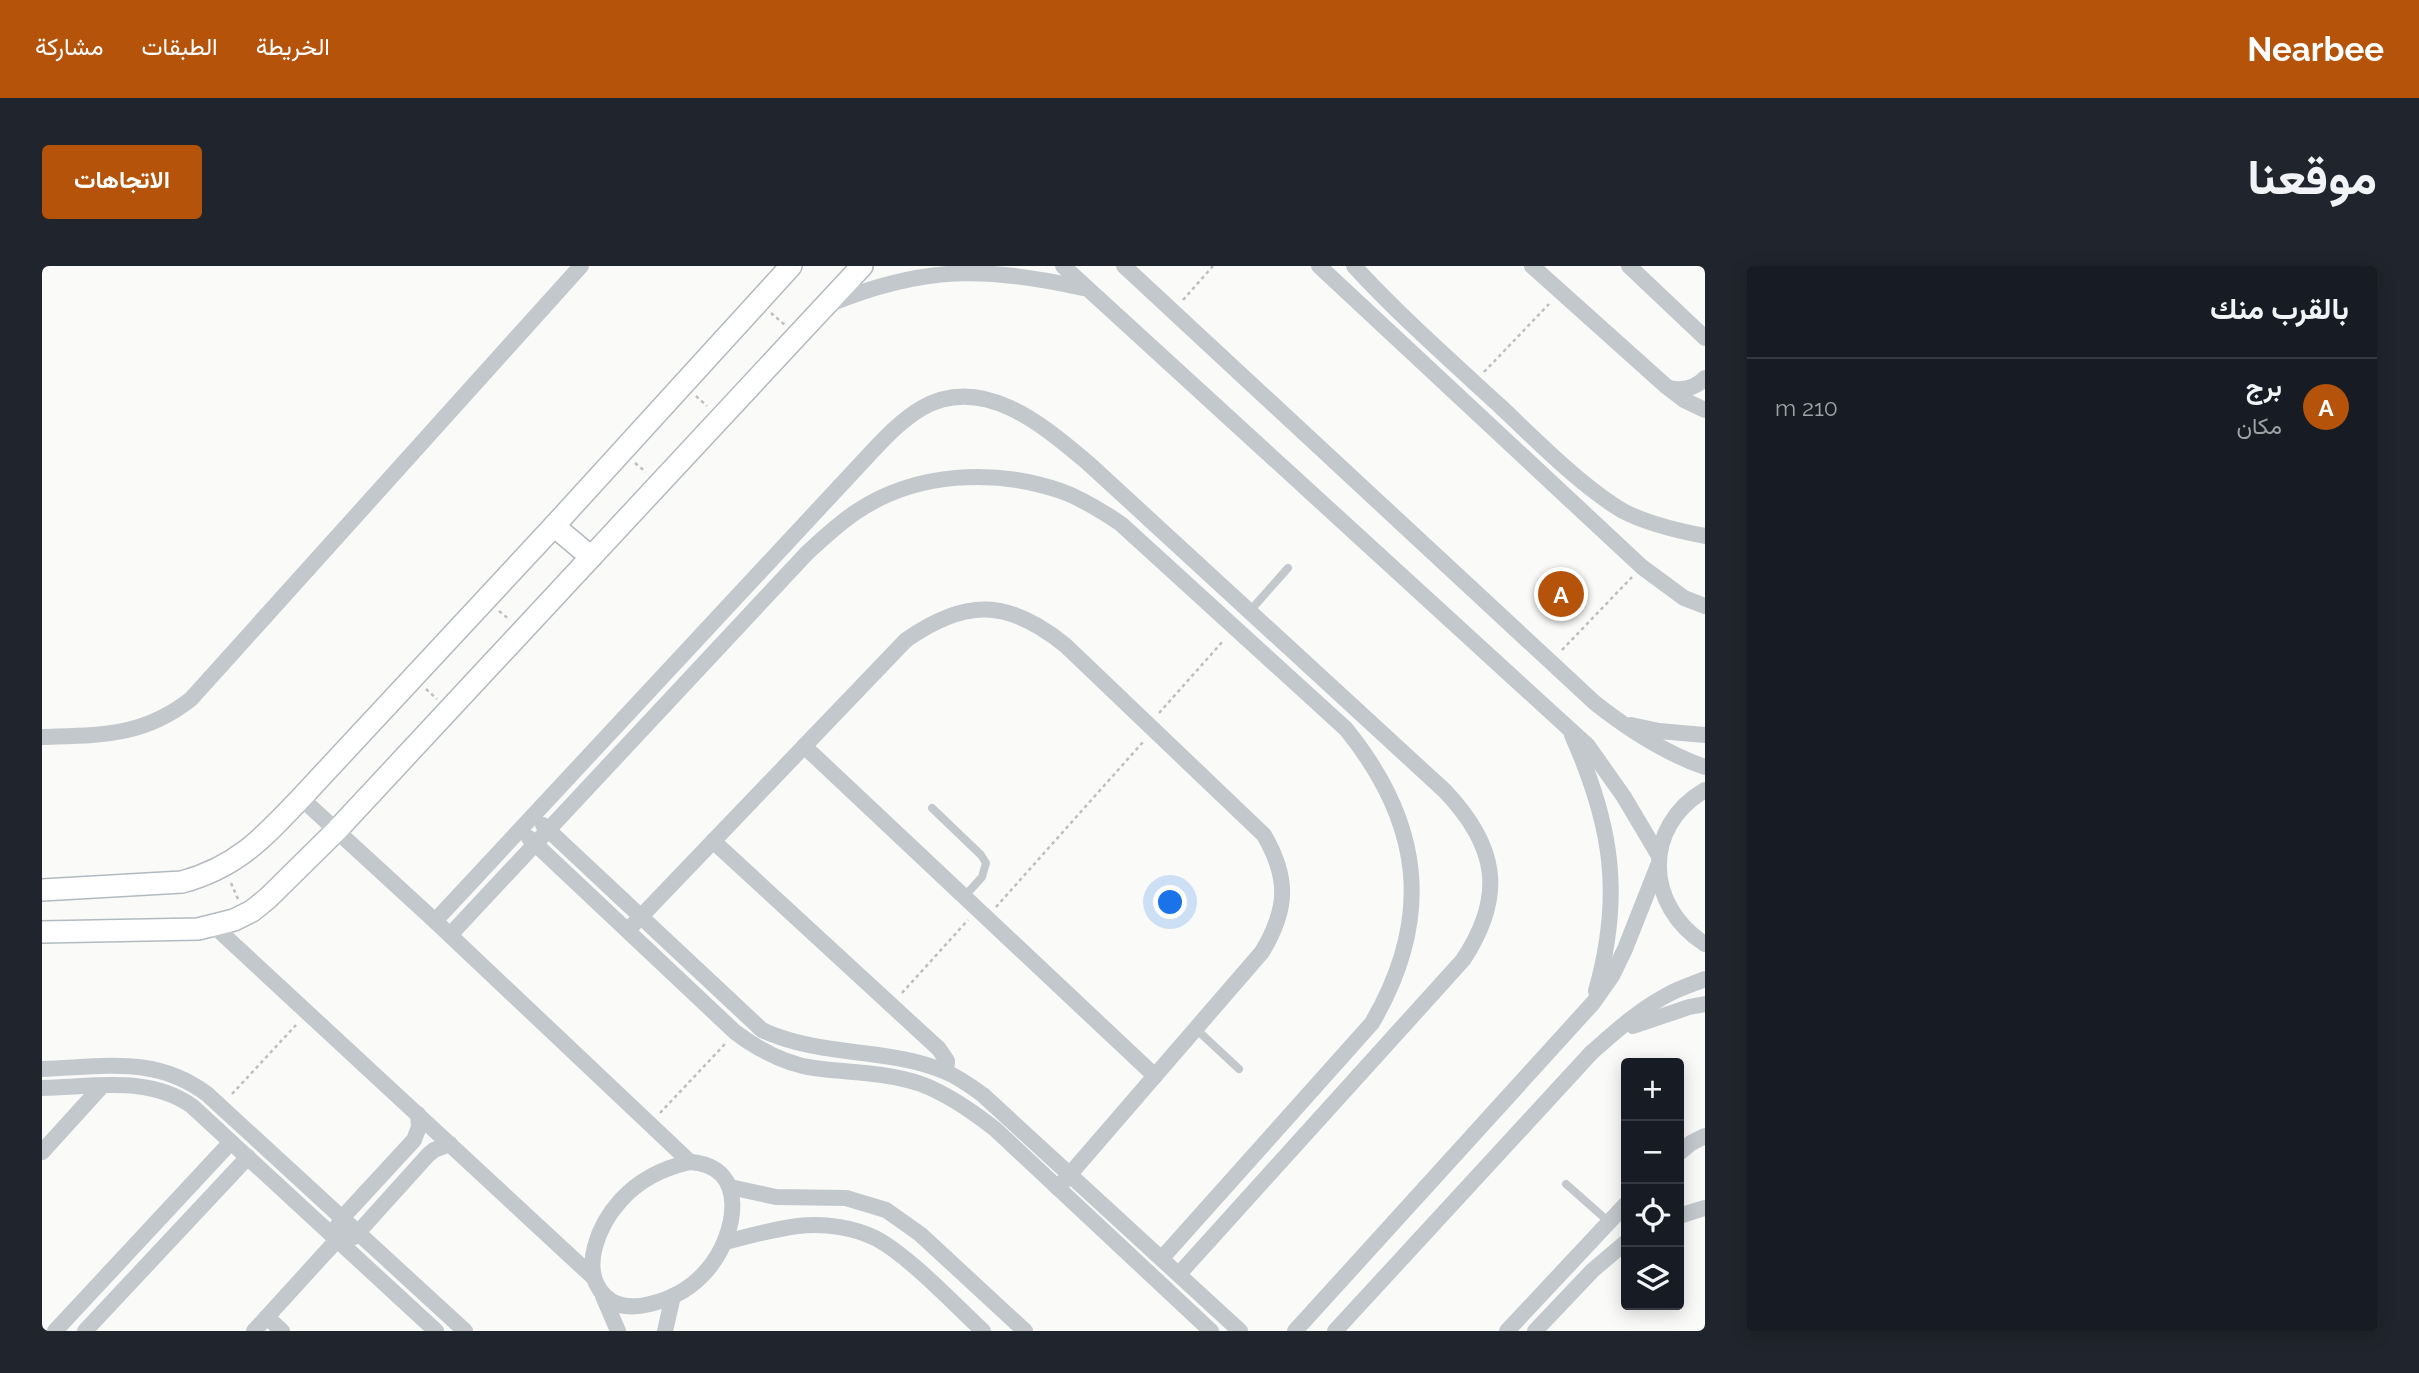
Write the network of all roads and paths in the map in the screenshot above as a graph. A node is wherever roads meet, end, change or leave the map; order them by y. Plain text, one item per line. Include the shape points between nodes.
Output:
1 (581, 266) edge
2 (791, 266) edge
3 (862, 266) edge
4 (1063, 266) edge
5 (1213, 266) edge
6 (1319, 266) edge
7 (1354, 266) edge
8 (1532, 266) edge
9 (1629, 266) edge
10 (1127, 268) edge
11 (1089, 290) junction
12 (1560, 292) junction
13 (758, 302) junction
14 (824, 306) junction
15 (1172, 311) junction
16 (797, 335) junction
17 (1705, 338) edge
18 (1705, 378) edge
19 (1474, 382) junction
20 (683, 385) junction
21 (1667, 387) junction
22 (1705, 410) edge
23 (721, 418) junction
24 (1535, 439) junction
25 (622, 452) junction
26 (1522, 455) junction
27 (660, 484) junction
28 (1113, 486) junction
29 (1095, 507) junction
30 (554, 526) junction
31 (1705, 536) edge
32 (591, 557) junction
33 (1642, 567) junction
34 (1288, 568) dead end
35 (486, 599) junction
36 (1705, 606) edge
37 (1249, 612) junction
38 (1236, 627) junction
39 (523, 631) junction
40 (1549, 663) junction
41 (413, 678) junction
42 (449, 709) junction
43 (1619, 722) junction
44 (1568, 726) junction
45 (1152, 727) junction
46 (1705, 735) edge
47 (42, 737) edge
48 (804, 746) junction
49 (1705, 767) edge
50 (1705, 790) edge
51 (301, 798) junction
52 (932, 808) dead end
53 (533, 816) junction
54 (337, 830) junction
55 (520, 830) junction
56 (548, 830) junction
57 (713, 841) junction
58 (536, 844) junction
59 (1659, 860) junction
60 (225, 867) junction
61 (42, 890) edge
62 (964, 897) junction
63 (982, 914) junction
64 (245, 915) junction
65 (640, 917) junction
66 (435, 921) junction
67 (215, 927) junction
68 (628, 930) junction
69 (42, 932) edge
70 (450, 935) junction
71 (1705, 944) edge
72 (1705, 979) edge
73 (1592, 1003) junction
74 (1705, 1004) edge
75 (890, 1006) junction
76 (308, 1012) junction
77 (1196, 1028) junction
78 (735, 1032) junction
79 (1609, 1037) junction
80 (1357, 1041) junction
81 (1374, 1058) junction
82 (42, 1069) edge
83 (1239, 1069) dead end
84 (946, 1072) junction
85 (1155, 1076) junction
86 (190, 1082) junction
87 (102, 1086) junction
88 (42, 1088) edge
89 (181, 1098) junction
90 (220, 1107) junction
91 (418, 1114) junction
92 (651, 1124) junction
93 (1705, 1136) edge
94 (231, 1142) junction
95 (450, 1144) junction
96 (1684, 1148) edge
97 (42, 1152) edge
98 (248, 1157) junction
99 (690, 1162) junction
100 (1070, 1173) junction
101 (1566, 1185) dead end
102 (730, 1187) junction
103 (1058, 1188) junction
104 (1705, 1208) edge
105 (1621, 1209) edge
106 (1684, 1214) edge
107 (342, 1218) junction
108 (1609, 1222) junction
109 (358, 1233) junction
110 (337, 1240) junction
111 (724, 1242) junction
112 (1590, 1243) junction
113 (1621, 1246) edge
114 (1162, 1258) junction
115 (1606, 1258) junction
116 (1179, 1274) junction
117 (594, 1278) junction
118 (602, 1294) junction
119 (673, 1296) junction
120 (267, 1317) junction
121 (55, 1331) edge
122 (85, 1331) edge
123 (254, 1331) edge
124 (282, 1331) edge
125 (436, 1331) edge
126 (465, 1331) edge
127 (618, 1331) edge
128 (665, 1331) edge
129 (983, 1331) edge
130 (1025, 1331) edge
131 (1211, 1331) edge
132 (1240, 1331) edge
133 (1295, 1331) edge
134 (1335, 1331) edge
135 (1507, 1331) edge
136 (1535, 1331) edge

1 - 47 street via 191,699 168,716 125,732
2 - 13 street
3 - 14 street
4 - 11 street
5 - 15 path
6 - 26 street
7 - 19 street
8 - 12 street
9 - 17 street
10 - 15 street
11 - 14 street via 1046,275 956,268 911,275
11 - 44 street
12 - 19 path
12 - 21 street
13 - 16 path
13 - 20 street
14 - 16 street
15 - 40 street
16 - 23 street
18 - 21 street via 1690,389
19 - 24 street
20 - 23 path
20 - 25 street
21 - 22 street
23 - 27 street
24 - 26 street
24 - 31 street via 1625,512
25 - 27 path
25 - 30 street
26 - 33 street
27 - 32 street
28 - 29 street
28 - 37 street
28 - 53 street via 1040,425 992,400 969,396 923,407 866,457
29 - 38 street via 1129,531
29 - 56 street via 1028,481 957,477 922,483 856,512 807,553
30 - 32 street
30 - 35 street
32 - 39 street
33 - 36 street via 1684,598
33 - 40 path
34 - 37 lane
35 - 39 path
35 - 41 street
37 - 38 street
37 - 81 street via 1465,811 1488,859 1491,886 1478,937
38 - 45 path
38 - 80 street via 1346,729 1388,790 1401,825 1411,883 1406,942 1387,997
39 - 42 street
40 - 43 street
41 - 42 path
41 - 51 street
42 - 54 street
43 - 46 street
43 - 49 street via 1658,747
44 - 59 street via 1606,769
44 - 73 street via 1602,815 1610,862 1610,922
45 - 48 street via 1045,629 998,610 973,609 947,615 906,640
45 - 63 path
45 - 77 street via 1264,835 1277,857 1282,881 1282,906 1275,930 1262,952
48 - 57 street
48 - 62 street
50 - 59 street via 1671,822
51 - 54 street
51 - 60 street via 270,831
52 - 62 lane via 986,863 982,877
53 - 55 street
53 - 56 street
54 - 64 street
54 - 66 street
55 - 58 street
55 - 66 street
56 - 58 street
56 - 65 street
57 - 65 street
57 - 75 street
58 - 68 street
58 - 70 street
59 - 71 street via 1664,898 1675,919
59 - 73 street via 1625,949
60 - 61 street via 182,882
60 - 64 path
62 - 63 street
63 - 75 path
63 - 85 street
64 - 67 street
65 - 68 street
65 - 84 street via 762,1030 783,1041 895,1058
66 - 70 street
67 - 69 street
67 - 76 street
68 - 78 street
70 - 92 street
72 - 79 street via 1669,994
73 - 133 street
74 - 79 street via 1648,1019
75 - 84 street via 944,1055
76 - 90 path
76 - 91 street
77 - 83 lane
77 - 85 street
78 - 92 path
78 - 103 street via 791,1062 891,1076 945,1095 995,1129
79 - 134 street
80 - 81 street
80 - 114 street
81 - 116 street
82 - 86 street via 151,1067
84 - 100 street via 984,1095
85 - 100 street
86 - 89 street
86 - 90 street
87 - 88 street
87 - 89 street via 154,1087
87 - 97 street
89 - 94 street
90 - 107 street
91 - 95 street
91 - 107 street via 414,1140
92 - 99 street
93 - 96 street
94 - 98 street
94 - 121 street
95 - 109 street via 428,1155
95 - 117 street
98 - 110 street
98 - 122 street
99 - 102 street via 710,1166
99 - 117 street via 645,1179 620,1201 596,1245
100 - 103 street
100 - 114 street
101 - 108 lane
102 - 111 street via 733,1203
102 - 130 street via 776,1197 846,1198 887,1210 920,1234
103 - 131 street
104 - 106 street
105 - 108 street
107 - 109 street
107 - 110 street
108 - 112 street
109 - 110 street
109 - 126 street
110 - 120 street
110 - 125 street
111 - 119 street via 703,1274
111 - 129 street via 800,1226 853,1230 898,1254
112 - 115 street
112 - 135 street
113 - 115 street
114 - 116 street
115 - 136 street
116 - 132 street
117 - 118 street
118 - 119 street via 617,1304 636,1307
118 - 127 street
119 - 128 street
120 - 123 street
120 - 124 street

